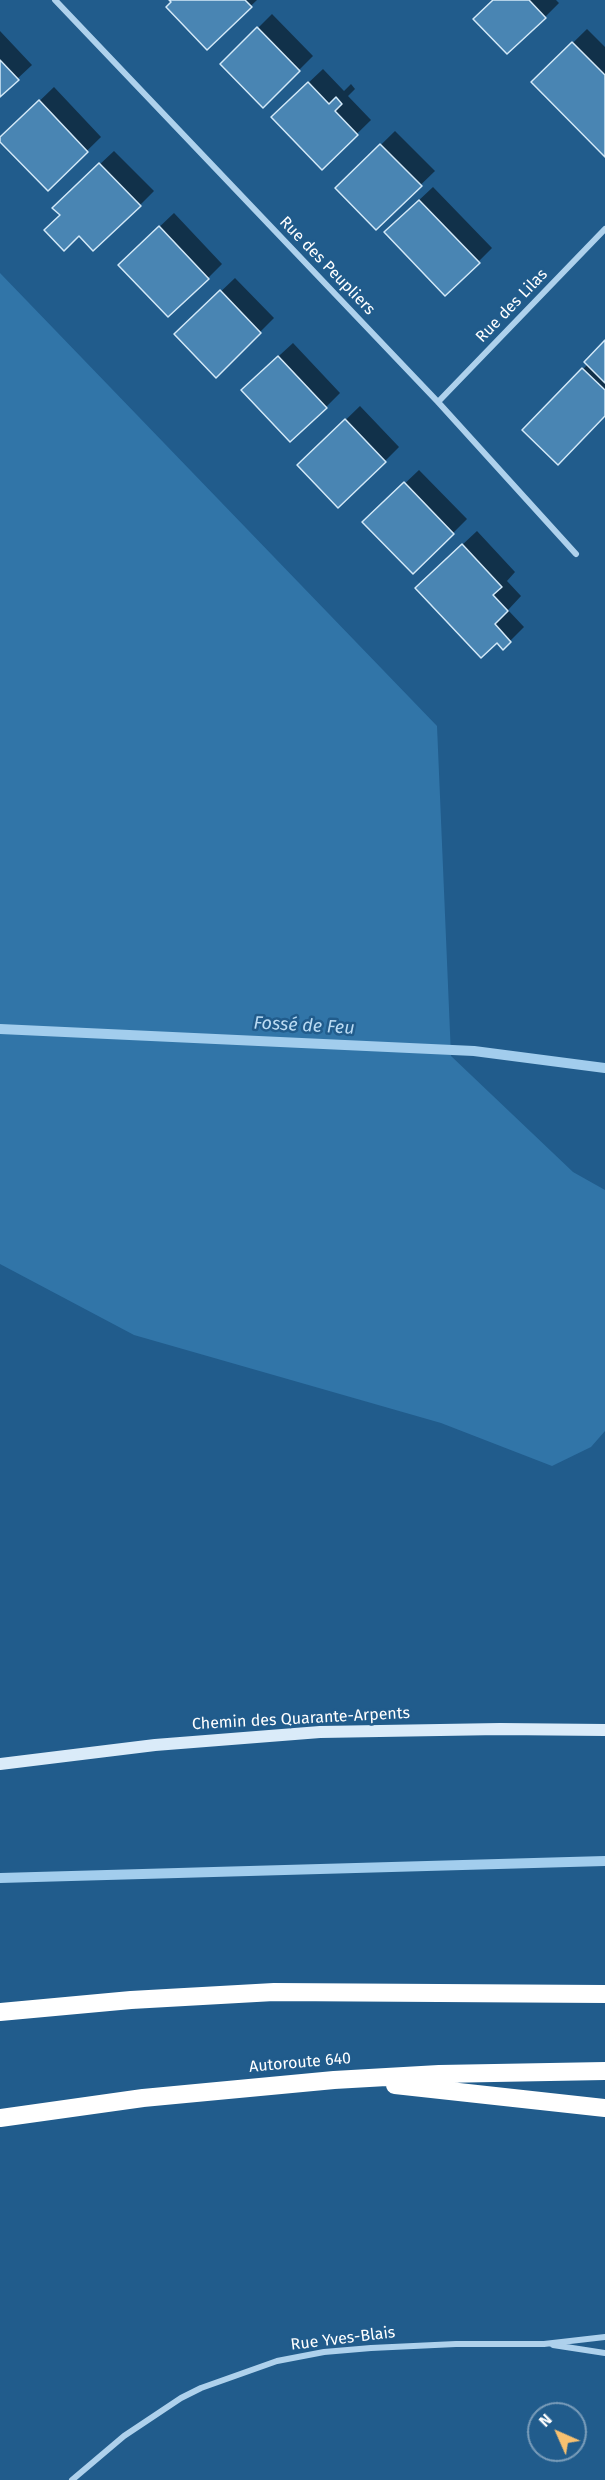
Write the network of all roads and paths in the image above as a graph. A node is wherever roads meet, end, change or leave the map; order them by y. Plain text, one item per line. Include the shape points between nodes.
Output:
1 (55, 0) edge
2 (605, 229) edge
3 (438, 402) junction
4 (576, 554) dead end
5 (605, 1730) edge
6 (0, 1764) edge
7 (605, 1981) edge
8 (482, 1992) junction
9 (605, 1994) edge
10 (0, 2012) edge
11 (605, 2071) edge
12 (333, 2080) junction
13 (605, 2108) edge
14 (0, 2118) edge
15 (605, 2337) edge
16 (543, 2344) junction
17 (605, 2353) edge
18 (72, 2480) edge

1 - 3 street, Rue des Peupliers
2 - 3 street, Rue des Lilas
3 - 4 street, Rue des Peupliers
5 - 6 street, Chemin des Quarante-Arpents via 441,1729 289,1734
7 - 8 highway
8 - 9 highway
8 - 10 highway via 274,1992
11 - 12 highway, Autoroute 640
12 - 13 highway
12 - 14 highway, Autoroute 640 via 165,2096
15 - 16 street, Rue Yves-Blais
16 - 17 street, Rue Yves-Blais
16 - 18 street, Rue Yves-Blais via 371,2348 277,2361 181,2398 124,2436

